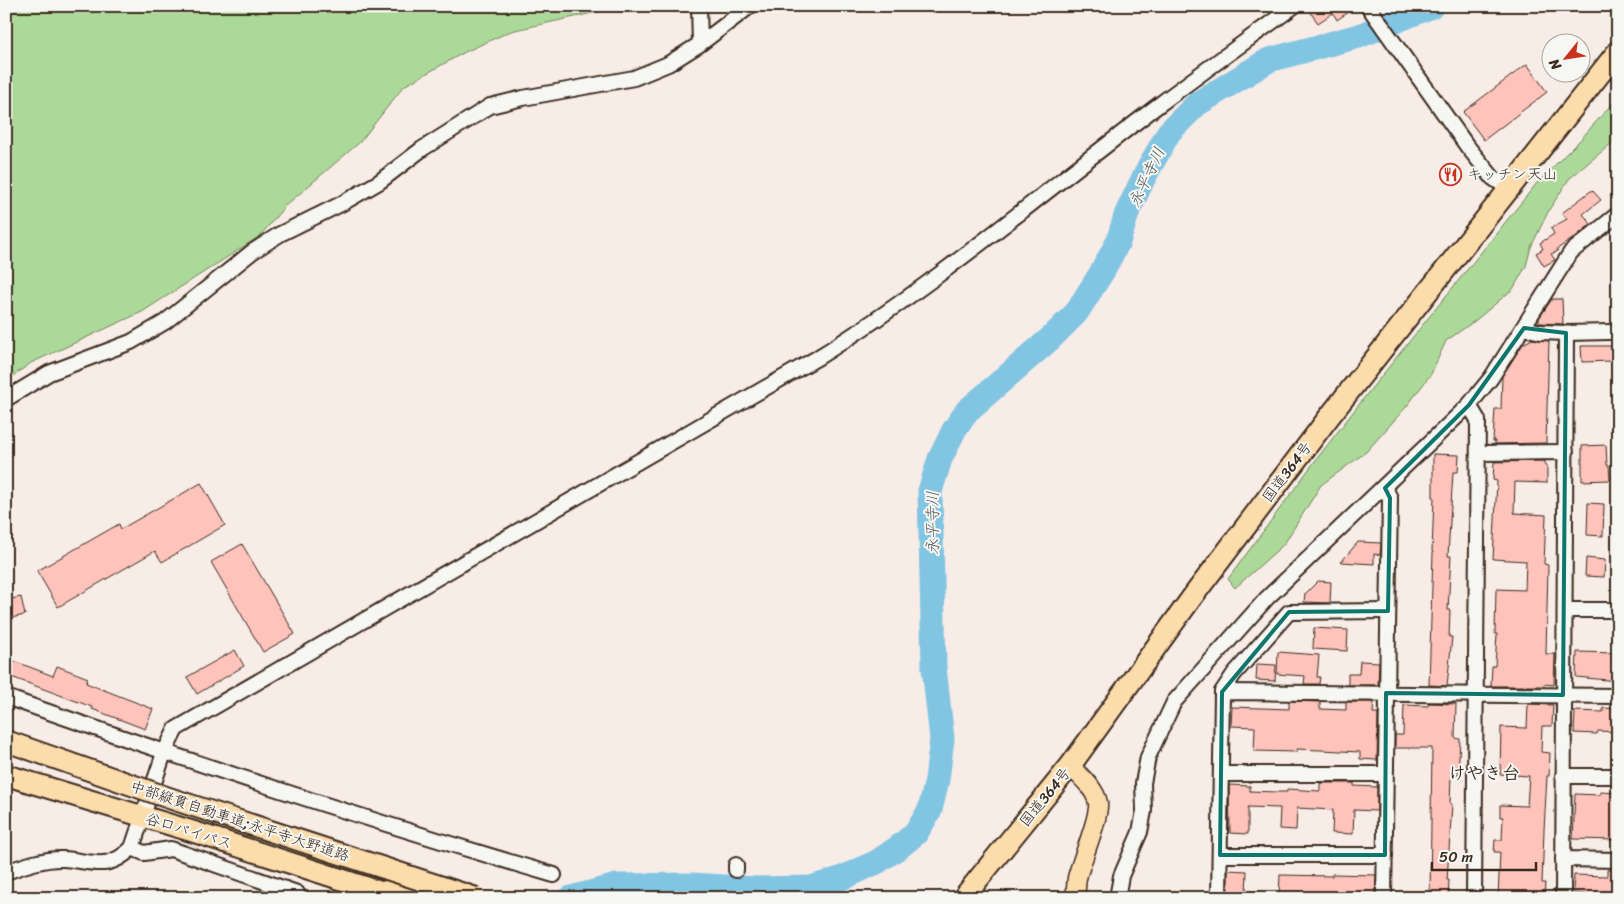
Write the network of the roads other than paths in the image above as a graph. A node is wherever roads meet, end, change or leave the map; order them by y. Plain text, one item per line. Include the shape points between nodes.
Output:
1 (699, 6) edge
2 (750, 6) edge
3 (1294, 6) edge
4 (1371, 10) edge
5 (700, 44) junction
6 (1618, 52) edge
7 (1508, 189) junction
8 (1618, 214) edge
9 (1524, 328) junction
10 (1609, 332) dead end
11 (1566, 333) junction
12 (6, 399) edge
13 (1469, 405) junction
14 (1566, 452) junction
15 (1478, 453) junction
16 (1384, 488) junction
17 (1566, 610) junction
18 (1618, 610) edge
19 (1388, 611) junction
20 (1222, 692) junction
21 (1386, 692) junction
22 (1476, 693) junction
23 (1564, 695) junction
24 (1618, 696) edge
25 (6, 698) edge
26 (6, 741) edge
27 (164, 753) junction
28 (1070, 766) junction
29 (1221, 774) junction
30 (1385, 774) junction
31 (6, 775) edge
32 (1563, 776) junction
33 (1618, 776) edge
34 (143, 816) junction
35 (132, 848) junction
36 (1220, 855) junction
37 (1385, 855) junction
38 (1563, 859) junction
39 (1618, 860) edge
40 (6, 872) edge
41 (554, 875) dead end
42 (372, 888) junction
43 (297, 894) dead end
44 (399, 898) edge
45 (425, 898) edge
46 (476, 898) edge
47 (963, 898) edge
48 (1075, 898) edge
49 (1118, 898) edge
50 (1219, 898) edge
51 (1384, 898) edge
52 (1474, 898) edge
53 (1563, 898) edge

1 - 5 street
2 - 5 street
3 - 27 street via 1160,104 943,273 856,334 176,729
4 - 7 street via 1467,146 1493,178
5 - 12 street via 668,64 634,78 490,106 422,149 379,182 252,252 165,322 131,342 49,372
6 - 7 highway, 国道364号
7 - 28 highway, 国道364号 via 1193,596
8 - 9 street via 1572,252
9 - 11 street
9 - 13 street
10 - 11 street
11 - 14 street
13 - 15 street via 1478,420
13 - 16 street
14 - 15 street
14 - 17 street
15 - 22 street
16 - 19 street via 1390,498
16 - 49 street via 1268,598 1174,702 1148,758 1140,832 1120,876
17 - 18 street
17 - 23 street
19 - 20 street via 1289,612
19 - 21 street
20 - 21 street
20 - 29 street
21 - 22 street
21 - 30 street
22 - 23 street
22 - 52 street
23 - 24 street
23 - 32 street
25 - 27 street
26 - 46 highway, 中部縦貫自動車道;永平寺大野道路, bridge via 188,805
27 - 34 street
27 - 41 street
28 - 47 highway, 国道364号
28 - 48 main road via 1085,780 1098,804 1077,878
29 - 30 street
29 - 36 street
30 - 37 street
31 - 34 highway, 谷口バイパス
32 - 33 street
32 - 38 street
34 - 35 street
34 - 42 highway, 谷口バイパス
35 - 40 street via 109,863 91,864 62,859
35 - 43 street via 144,853 171,849
36 - 37 street
36 - 50 street
37 - 51 street
38 - 39 street
38 - 53 street
42 - 44 highway, 谷口バイパス
42 - 45 highway, 谷口バイパス

